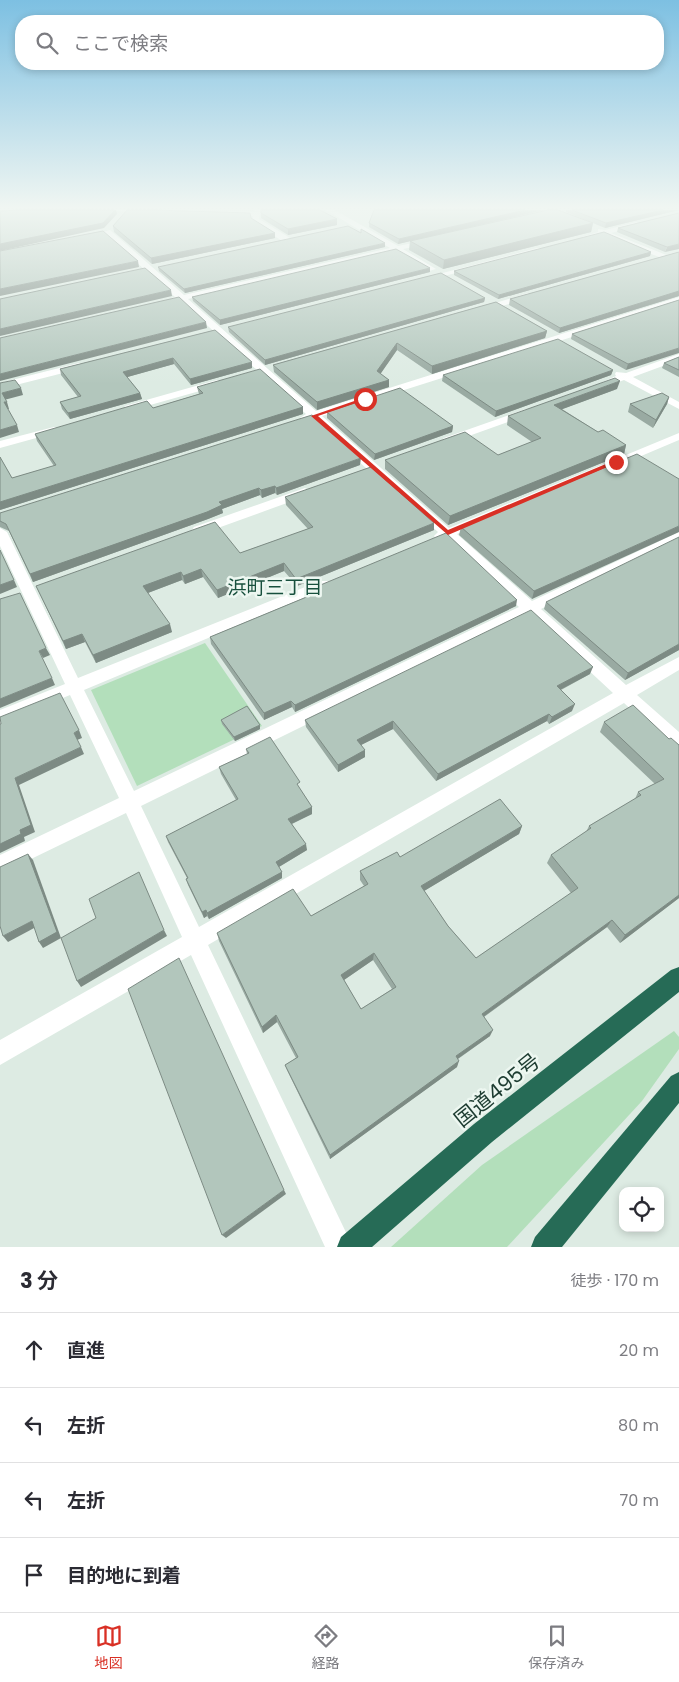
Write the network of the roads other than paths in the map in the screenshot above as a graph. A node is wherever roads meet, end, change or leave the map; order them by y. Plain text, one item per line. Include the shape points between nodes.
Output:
1 (314, 267) edge
2 (428, 267) edge
3 (467, 267) edge
4 (154, 268) joint
5 (140, 271) edge
6 (440, 274) junction
7 (413, 281) edge
8 (456, 283) edge
9 (533, 294) edge
10 (480, 296) edge
11 (182, 298) junction
12 (679, 300) edge
13 (166, 302) edge
14 (500, 307) junction
15 (468, 313) edge
16 (679, 357) edge
17 (90, 364) edge
18 (607, 367) edge
19 (624, 377) junction
20 (225, 381) edge
21 (0, 386) edge
22 (587, 390) edge
23 (679, 406) edge
24 (540, 407) edge
25 (122, 410) edge
26 (314, 416) junction
27 (295, 422) edge
28 (66, 426) edge
29 (679, 436) edge
30 (438, 444) edge
31 (0, 445) edge
32 (316, 488) edge
33 (0, 532) edge
34 (448, 533) junction
35 (186, 535) edge
36 (679, 536) edge
37 (429, 541) edge
38 (338, 578) edge
39 (529, 608) junction
40 (679, 663) edge
41 (73, 687) junction
42 (625, 695) junction
43 (0, 717) edge
44 (679, 743) edge
45 (130, 803) junction
46 (0, 865) edge
47 (195, 941) junction
48 (679, 978) edge
49 (0, 1053) edge
50 (679, 1084) edge
51 (339, 1247) edge
52 (351, 1247) edge
53 (545, 1247) edge

1 - 11 street
2 - 6 street
3 - 6 street
4 - 5 street
4 - 11 street
6 - 7 street
6 - 8 street
9 - 14 street
10 - 14 street
11 - 13 street
11 - 26 street
12 - 26 street
14 - 15 street
16 - 19 street
17 - 21 street
18 - 19 street
19 - 22 street
19 - 23 street
20 - 25 street
24 - 30 street
26 - 27 street
26 - 34 street
28 - 31 street
29 - 34 street
32 - 35 street
33 - 41 street
34 - 37 street
34 - 39 street
36 - 39 street
38 - 41 street
39 - 42 street
39 - 45 street
40 - 42 street
41 - 43 street
41 - 45 street
42 - 44 street
42 - 47 street
45 - 46 street
45 - 47 street
47 - 49 street
47 - 51 street
48 - 52 highway, 国道495号 via 484,1133
50 - 53 highway

